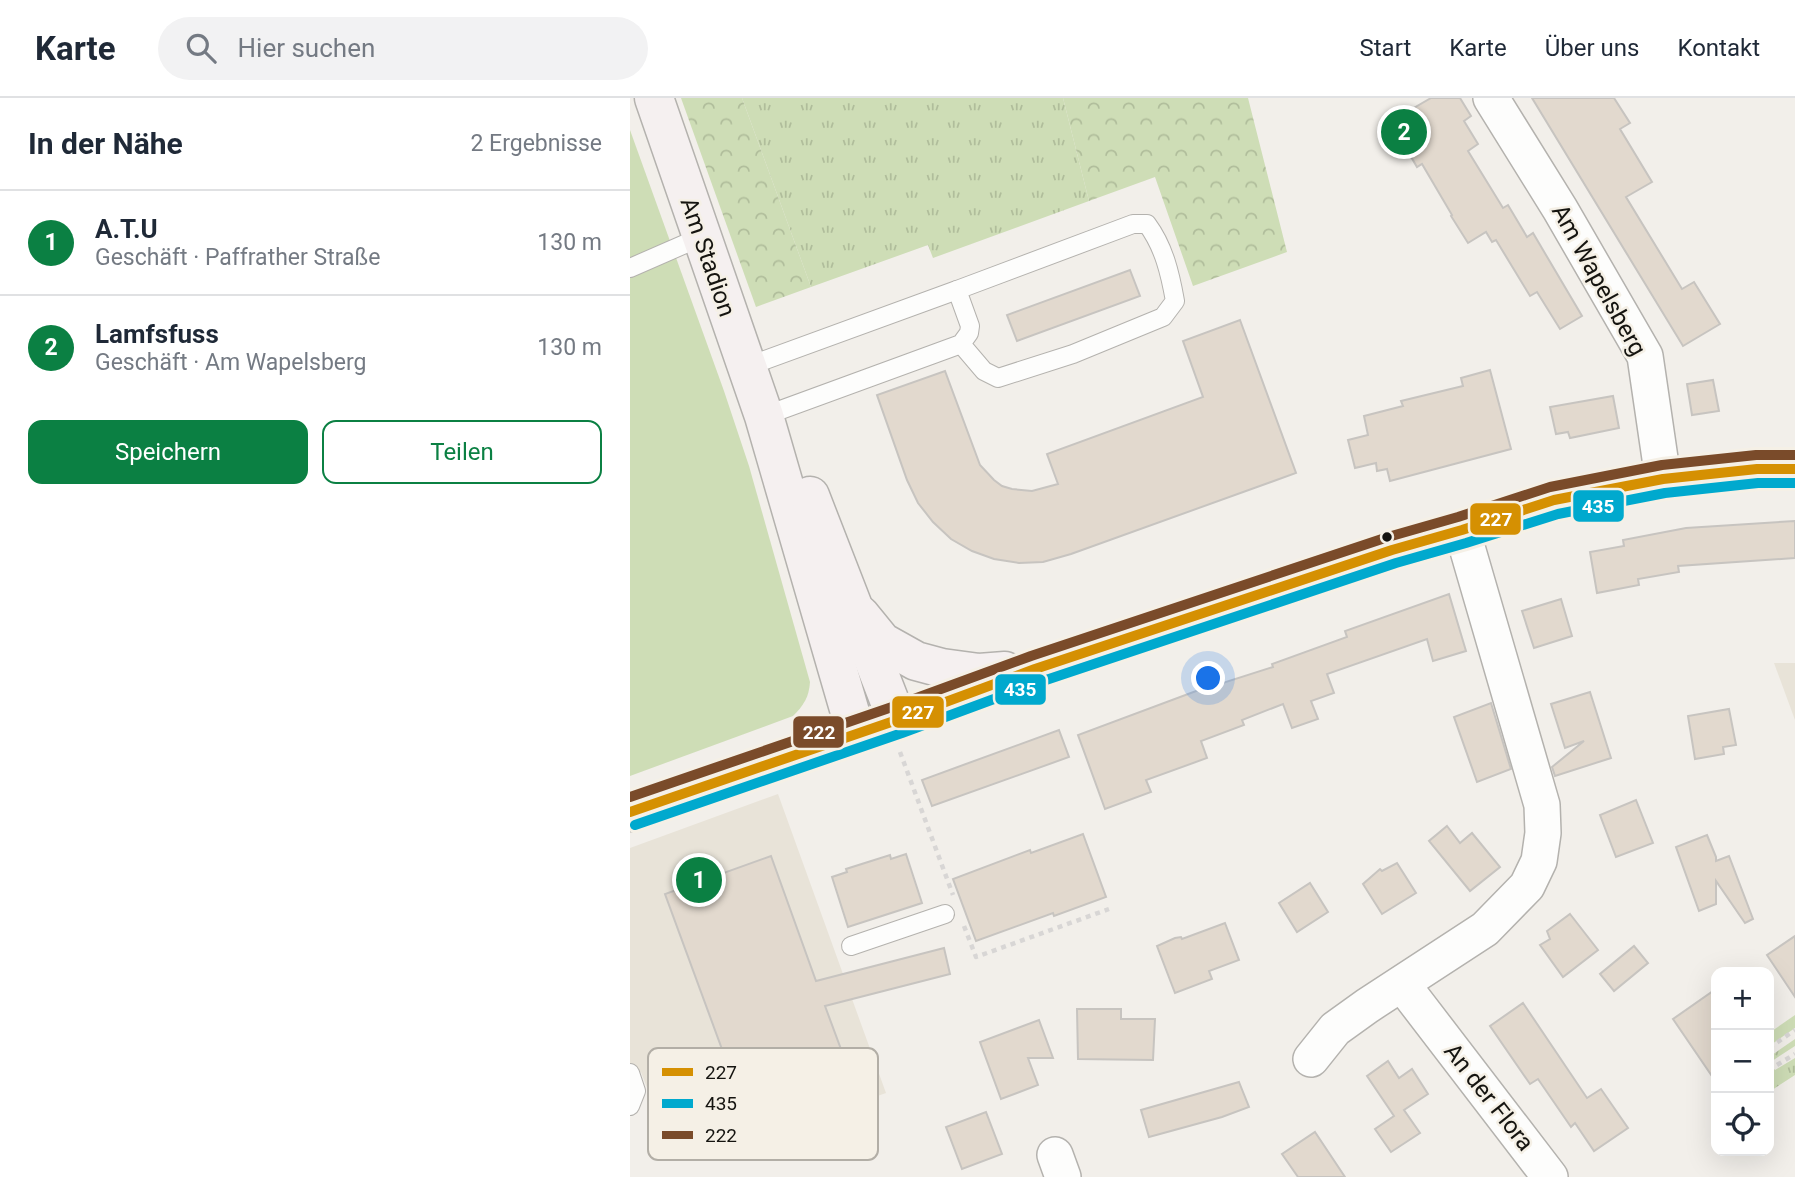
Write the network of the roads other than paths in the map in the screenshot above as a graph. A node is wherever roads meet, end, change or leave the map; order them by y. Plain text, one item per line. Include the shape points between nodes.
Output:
1 (654, 98) edge
2 (1491, 98) edge
3 (701, 237) junction
4 (630, 268) edge
5 (957, 290) junction
6 (961, 344) junction
7 (746, 367) junction
8 (764, 416) junction
9 (1795, 469) edge
10 (1663, 479) junction
11 (1462, 530) junction
12 (850, 601) junction
13 (1035, 669) junction
14 (880, 725) junction
15 (630, 812) edge
16 (954, 912) road end
17 (851, 946) dead end
18 (1402, 984) junction
19 (1311, 1059) dead end
20 (630, 1073) edge
21 (630, 1106) edge
22 (1550, 1177) edge

1 - 3 main road, Am Stadion
2 - 10 street, Am Wapelsberg via 1645,356
3 - 4 lane
3 - 7 main road, Am Stadion
5 - 6 lane via 970,326
5 - 6 lane via 1133,224 1147,224 1170,271 1175,301 1163,317 998,378 984,371
5 - 7 lane
6 - 8 lane
7 - 8 main road, Am Stadion
8 - 12 main road, Am Stadion via 802,472
8 - 14 main road, Am Stadion
9 - 10 main road
10 - 11 main road via 1554,500
11 - 13 main road
11 - 18 street via 1542,805 1543,833 1539,861 1527,886 1485,929
12 - 13 main road via 882,642 916,661 979,673
12 - 14 main road, Am Stadion
13 - 14 main road
14 - 15 main road
16 - 17 lane
18 - 19 street via 1335,1029
18 - 22 street, An der Flora
20 - 21 lane via 636,1091

